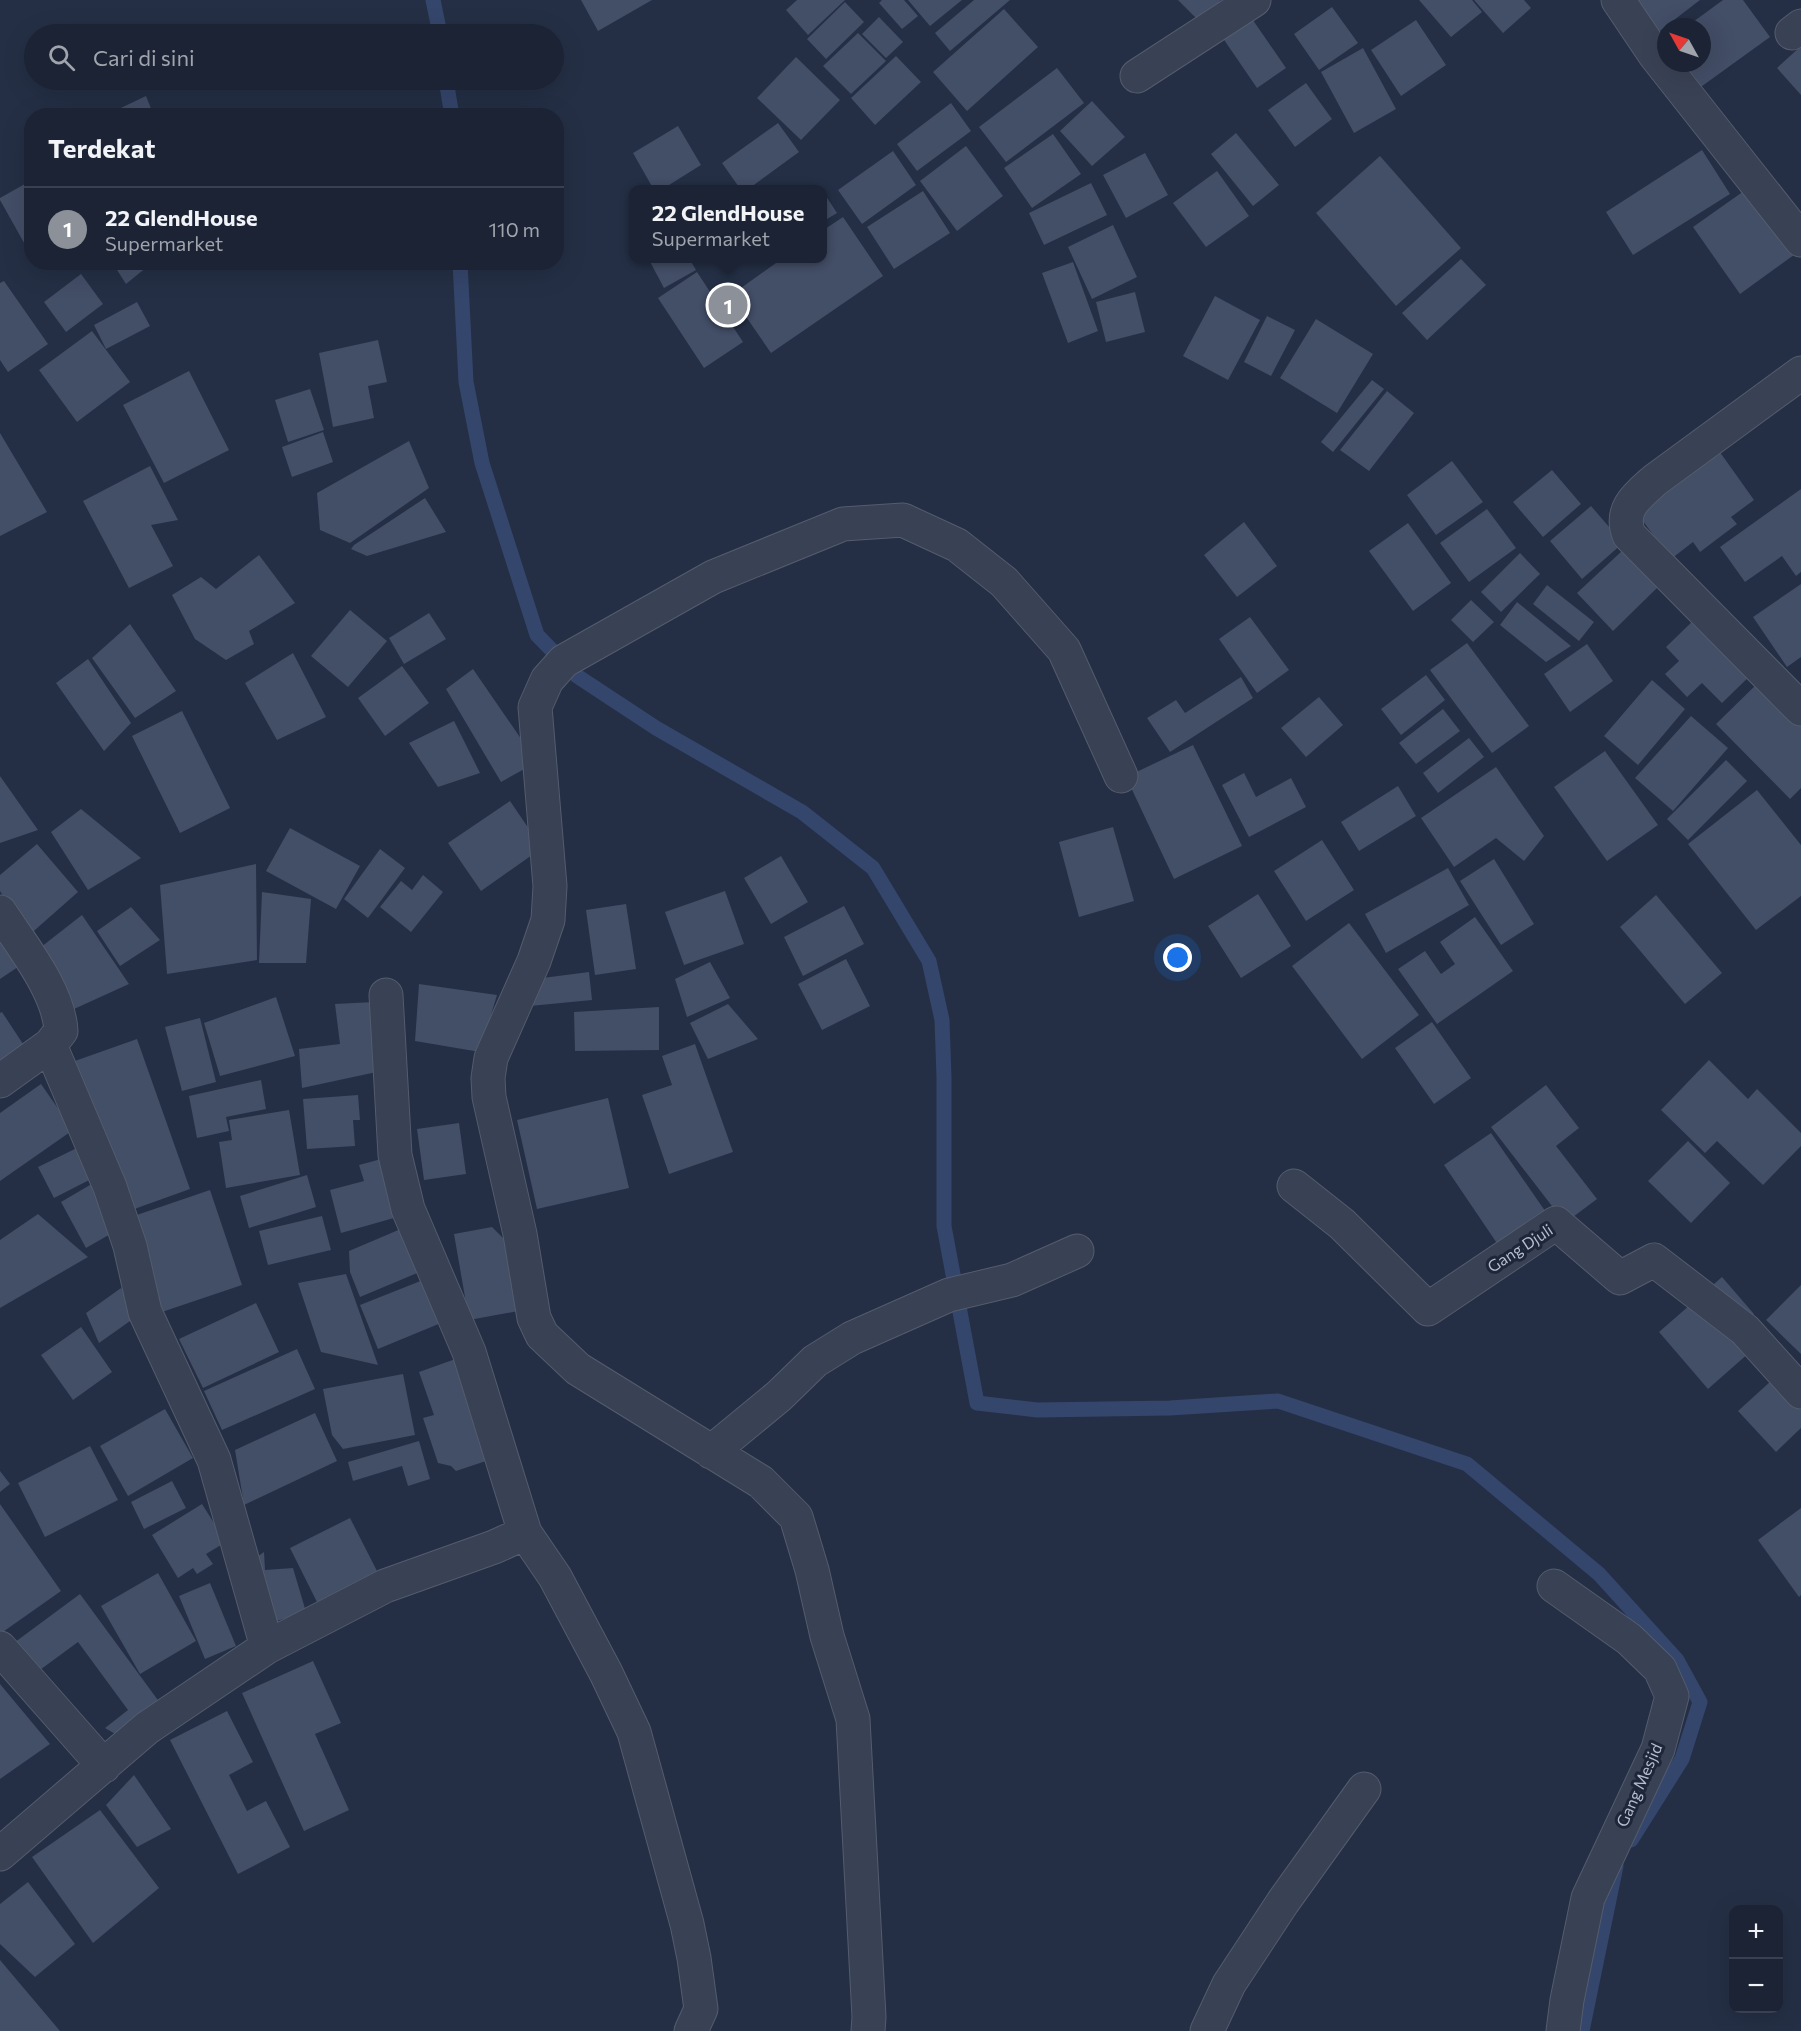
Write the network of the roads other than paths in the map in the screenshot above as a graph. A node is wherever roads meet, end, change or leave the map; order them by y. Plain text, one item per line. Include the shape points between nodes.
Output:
1 (1254, 0) edge
2 (1618, 0) edge
3 (1137, 75) dead end
4 (1801, 240) edge
5 (1801, 374) edge
6 (1801, 709) edge
7 (1121, 776) dead end
8 (0, 912) edge
9 (386, 995) dead end
10 (51, 1045) junction
11 (0, 1080) edge
12 (1294, 1186) dead end
13 (1077, 1251) dead end
14 (1801, 1392) edge
15 (711, 1452) junction
16 (525, 1533) junction
17 (1554, 1586) dead end
18 (267, 1647) junction
19 (0, 1648) edge
20 (104, 1766) junction
21 (1364, 1789) dead end
22 (0, 1854) edge
23 (692, 2031) edge
24 (868, 2031) edge
25 (1207, 2031) edge
26 (1563, 2031) edge

1 - 3 street
2 - 4 street via 1655,55
5 - 6 street via 1655,480 1628,509 1624,523 1629,535
7 - 15 street via 1064,650 1004,582 957,544 903,520 843,524 713,576 564,661 547,680 535,707 550,886 548,920 534,962 491,1058 488,1078 531,1308 542,1335 578,1369
8 - 10 street via 57,1006 61,1031
9 - 16 street via 395,1155 408,1209 469,1352
10 - 11 street
10 - 18 street via 110,1187 130,1246 145,1312 214,1460
12 - 14 street, Gang Djuli via 1342,1224 1428,1309 1556,1223 1620,1278 1654,1260 1745,1330
13 - 15 street via 1012,1280 949,1295 852,1338 815,1361
15 - 24 street via 760,1482 796,1517 827,1636 854,1719
16 - 18 street via 385,1586
16 - 23 street via 555,1577 634,1732 694,1958 701,2009
17 - 26 street, Gang Mesjid via 1629,1639 1659,1669 1672,1696 1658,1749 1588,1898
18 - 20 street via 147,1728
19 - 20 street
20 - 22 street
21 - 25 street via 1234,1975

